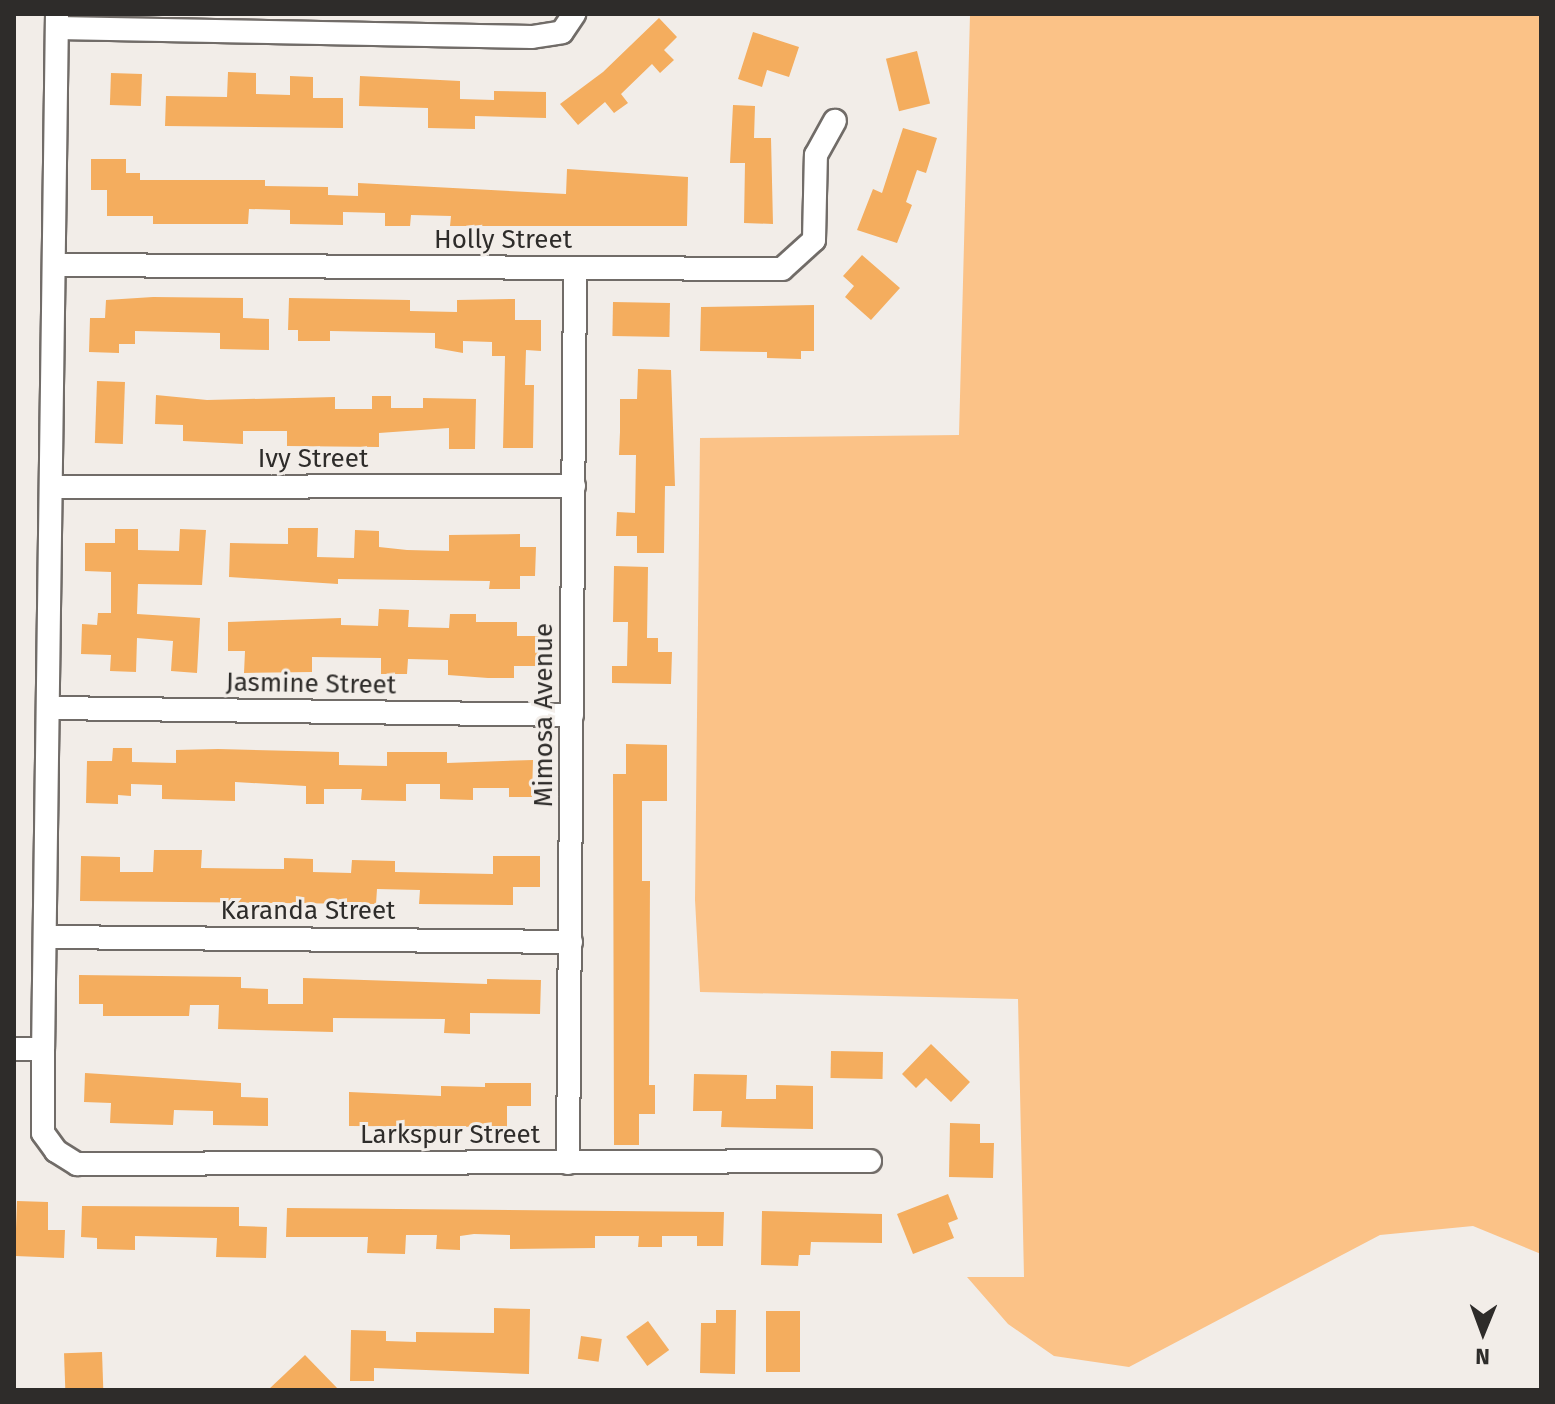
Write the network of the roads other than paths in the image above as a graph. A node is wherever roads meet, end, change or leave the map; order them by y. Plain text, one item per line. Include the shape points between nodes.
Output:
1 (574, 14) edge
2 (57, 21) edge
3 (835, 121) dead end
4 (56, 265) junction
5 (575, 268) junction
6 (574, 486) junction
7 (51, 487) junction
8 (50, 708) junction
9 (572, 715) junction
10 (45, 937) junction
11 (571, 942) junction
12 (14, 1049) edge
13 (43, 1049) junction
14 (870, 1161) dead end
15 (568, 1163) junction

1 - 2 street via 562,32 532,37
2 - 4 street
3 - 5 street, Holly Street via 816,155 814,240 782,269
4 - 5 street, Holly Street
4 - 7 street
5 - 6 street, Mimosa Avenue
6 - 7 street, Ivy Street
6 - 9 street, Mimosa Avenue
7 - 8 street
8 - 9 street, Jasmine Street
8 - 10 street
9 - 11 street, Mimosa Avenue
10 - 11 street, Karanda Street
10 - 13 street
11 - 15 street, Mimosa Avenue
12 - 13 street
13 - 15 street, Larkspur Street via 43,1133 56,1151 77,1164
14 - 15 street, Larkspur Street

